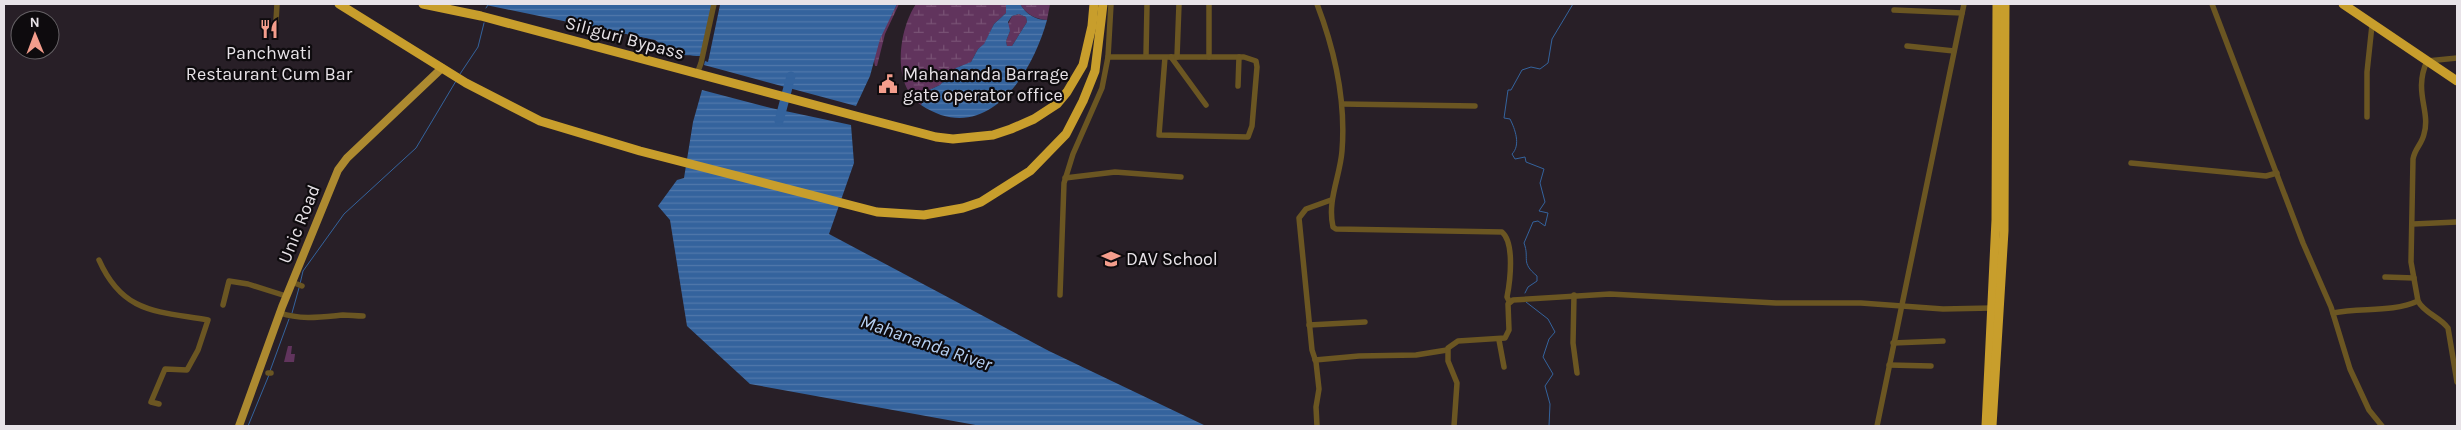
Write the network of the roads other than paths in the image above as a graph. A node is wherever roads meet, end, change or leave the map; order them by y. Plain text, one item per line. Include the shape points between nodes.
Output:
1 (278, 4) edge
2 (338, 4) edge
3 (423, 4) edge
4 (714, 4) edge
5 (1094, 4) edge
6 (1103, 4) edge
7 (1111, 4) edge
8 (1147, 4) edge
9 (1179, 4) edge
10 (1209, 4) edge
11 (1317, 4) edge
12 (1964, 4) edge
13 (1997, 4) edge
14 (2005, 4) edge
15 (2212, 4) edge
16 (2343, 4) edge
17 (1894, 10) dead end
18 (1962, 13) junction
19 (276, 22) dead end
20 (2372, 25) junction
21 (1907, 46) dead end
22 (1954, 50) junction
23 (1108, 56) junction
24 (1146, 56) junction
25 (1171, 57) junction
26 (1208, 57) junction
27 (1240, 57) junction
28 (2457, 58) edge
29 (2427, 61) junction
30 (445, 70) junction
31 (699, 75) junction
32 (2457, 81) edge
33 (1238, 86) dead end
34 (1342, 104) junction
35 (1206, 106) dead end
36 (1475, 106) dead end
37 (2367, 117) dead end
38 (2131, 163) dead end
39 (2277, 173) junction
40 (1181, 177) dead end
41 (1065, 178) junction
42 (1331, 200) junction
43 (2457, 222) edge
44 (2413, 224) junction
45 (99, 260) dead end
46 (2385, 277) dead end
47 (2414, 278) junction
48 (1060, 295) dead end
49 (1574, 295) junction
50 (286, 296) junction
51 (2418, 300) junction
52 (1509, 301) junction
53 (223, 305) dead end
54 (1901, 307) junction
55 (1992, 308) junction
56 (2333, 312) junction
57 (287, 315) junction
58 (363, 316) dead end
59 (1365, 322) dead end
60 (1310, 325) junction
61 (1499, 340) junction
62 (1943, 341) dead end
63 (1893, 343) junction
64 (1447, 350) junction
65 (1315, 360) junction
66 (1889, 365) junction
67 (1931, 366) dead end
68 (1504, 367) dead end
69 (1577, 373) dead end
70 (2457, 382) edge
71 (159, 404) dead end
72 (239, 426) edge
73 (1317, 426) edge
74 (1454, 426) edge
75 (1877, 426) edge
76 (1986, 426) edge
77 (1992, 426) edge
78 (2382, 426) edge

1 - 19 street
2 - 30 highway
3 - 31 highway, Siliguri Bypass via 481,16
4 - 31 street
5 - 31 highway, Siliguri Bypass via 1086,52 1075,81 1056,104 1034,119 993,134 953,139 936,137
6 - 30 highway via 1095,71 1084,101 1066,134 1030,171 981,202 924,214 876,212 640,151 540,121
7 - 23 street
8 - 24 street
9 - 25 street
10 - 26 street
11 - 34 street via 1336,68
12 - 18 street
13 - 55 highway via 1998,135
14 - 77 highway via 2004,231
15 - 39 street
16 - 20 highway
17 - 18 street
18 - 22 street
20 - 29 highway
20 - 37 street
21 - 22 street
22 - 54 street
23 - 24 street
23 - 41 street via 1102,88
24 - 25 street
25 - 26 street
25 - 27 street via 1159,136 1245,138 1250,135 1252,126 1258,67 1256,61
25 - 35 street
26 - 27 street
27 - 33 street
28 - 29 street
29 - 32 highway
29 - 44 street via 2420,91 2424,134 2414,149 2413,159
30 - 50 main road, Unic Road via 341,164
34 - 36 street
34 - 42 street via 1342,152
38 - 39 street via 2266,176
39 - 56 street
40 - 41 street via 1115,172
41 - 48 street
42 - 52 street via 1336,229 1502,232 1508,241
42 - 60 street via 1306,209 1300,216
43 - 44 street
44 - 47 street via 2411,262
45 - 71 street via 105,276 124,297 144,309 208,320 187,370 165,369 151,402
46 - 47 street
47 - 51 street
49 - 52 street
49 - 54 street via 1620,294
49 - 69 street via 1573,343
50 - 53 street via 229,281
50 - 57 main road, Unic Road
51 - 56 street via 2394,308
51 - 70 street via 2420,306 2448,328
52 - 61 street via 1508,335
54 - 55 street
54 - 63 street
55 - 76 highway
56 - 78 street via 2350,369 2370,410
57 - 58 street via 318,318
57 - 72 main road, Unic Road
59 - 60 street
60 - 65 street
61 - 64 street via 1458,341
61 - 68 street
62 - 63 street
63 - 66 street
64 - 65 street via 1416,355
64 - 74 street via 1457,383
65 - 73 street via 1319,392
66 - 67 street
66 - 75 street

